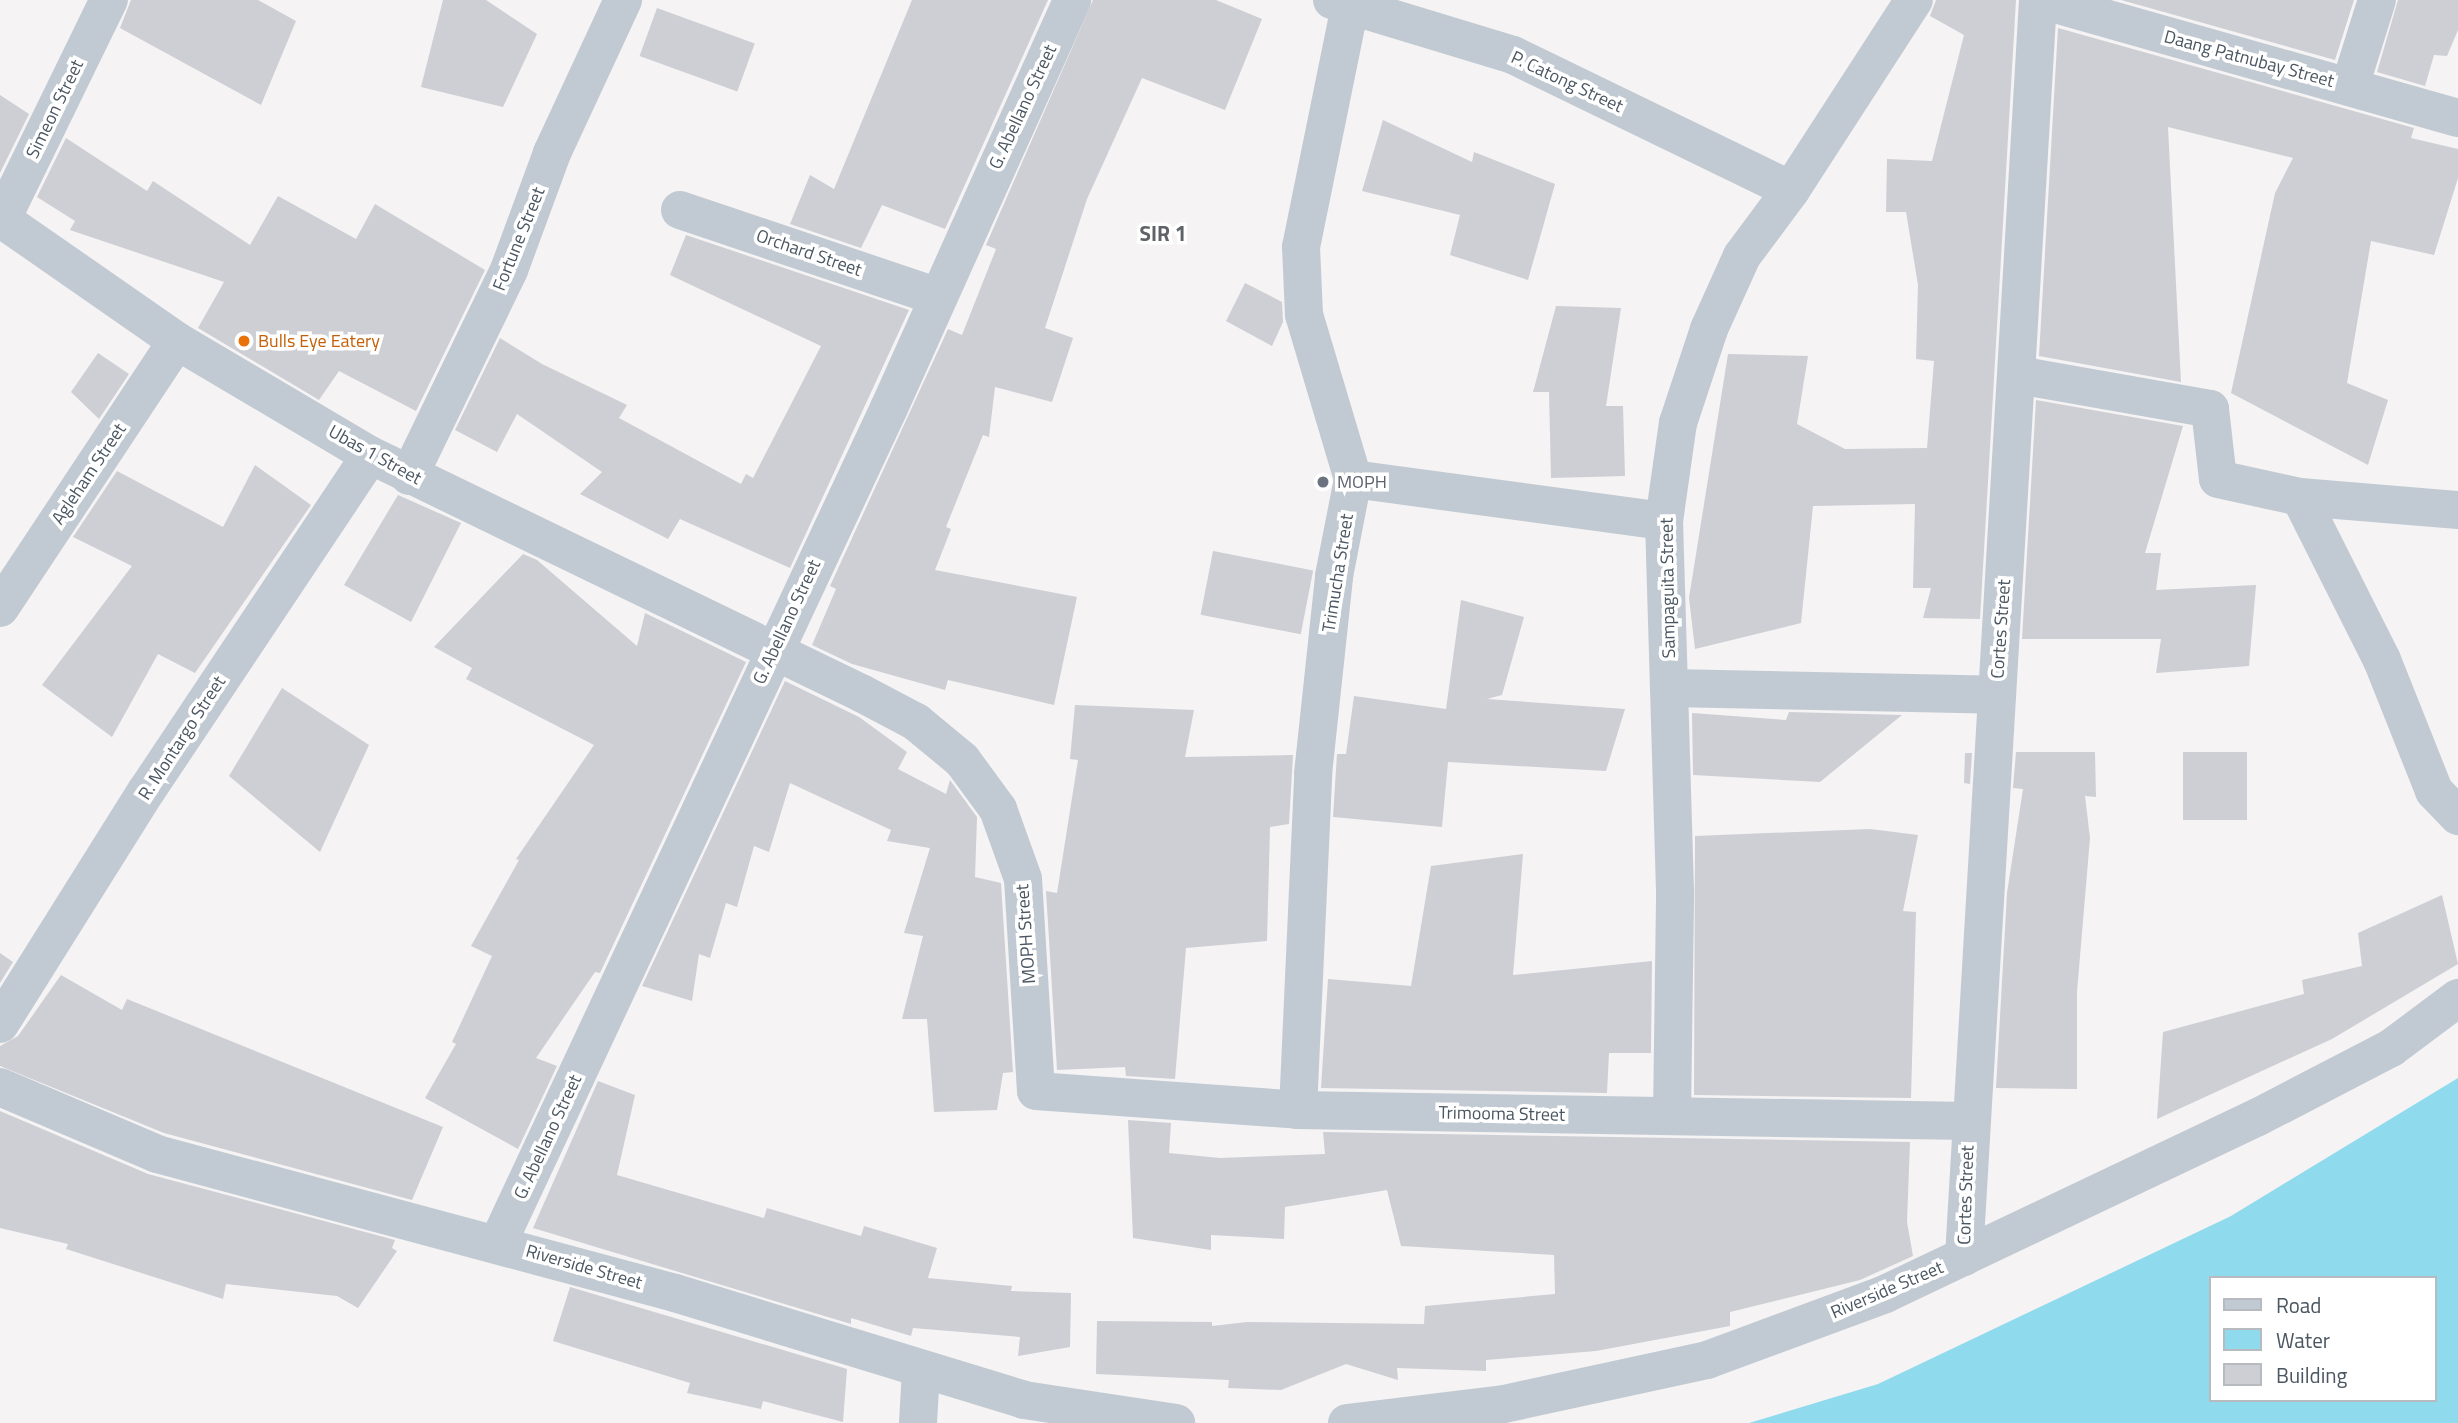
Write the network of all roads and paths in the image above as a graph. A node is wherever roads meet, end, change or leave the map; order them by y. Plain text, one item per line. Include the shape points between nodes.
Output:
1 (109, 0) edge
2 (623, 0) edge
3 (1072, 0) edge
4 (1914, 0) edge
5 (2039, 0) edge
6 (2377, 0) edge
7 (1341, 3) edge
8 (2350, 86) junction
9 (2458, 118) edge
10 (1791, 190) junction
11 (680, 210) dead end
12 (1, 218) edge
13 (938, 297) junction
14 (177, 341) junction
15 (2018, 375) junction
16 (370, 455) junction
17 (409, 476) junction
18 (1353, 479) junction
19 (2300, 497) junction
20 (2458, 510) edge
21 (1664, 521) junction
22 (0, 608) edge
23 (773, 650) junction
24 (1670, 688) junction
25 (1997, 695) junction
26 (2458, 816) edge
27 (2458, 998) edge
28 (0, 1024) edge
29 (0, 1087) edge
30 (1036, 1091) joint
31 (1298, 1110) junction
32 (1672, 1115) junction
33 (1969, 1121) junction
34 (498, 1243) junction
35 (1964, 1257) junction
36 (921, 1370) junction
37 (918, 1423) edge
38 (1176, 1423) edge
39 (1346, 1423) edge

1 - 12 street, Simeon Street
2 - 17 street, Fortune Street via 552,153 509,270
3 - 13 street, G. Abellano Street
4 - 10 street, Sampaguita Street
5 - 8 street, Daang Patnubay Street
5 - 15 street, Cortes Street
6 - 8 street
7 - 10 street, P. Catong Street via 1513,55
7 - 18 street, Trimucha Street via 1301,247 1304,316
8 - 9 street, Daang Patnubay Street
10 - 21 street, Sampaguita Street via 1742,256 1709,329 1678,423
11 - 13 street, Orchard Street
12 - 14 street, Ubas 1 Street
13 - 23 street, G. Abellano Street
14 - 16 street, Ubas 1 Street
14 - 22 street, Agleham Street
15 - 19 street via 2210,409 2218,479
15 - 25 street, Cortes Street
16 - 17 street, Ubas 1 Street
16 - 28 street, R. Montargo Street via 147,790
17 - 23 street, Ubas 1 Street
18 - 21 street
18 - 31 street, Trimucha Street via 1334,576 1313,774
19 - 20 street
19 - 26 street via 2382,660 2434,791
21 - 24 street, Sampaguita Street
23 - 30 street, MOPH Street via 916,722 962,760 998,808 1023,879
23 - 34 street, G. Abellano Street
24 - 25 street
24 - 32 street, Sampaguita Street via 1675,891
25 - 33 street, Cortes Street
27 - 35 street, Riverside Street via 2391,1048
29 - 34 street, Riverside Street via 158,1154
30 - 31 street, Trimooma Street
31 - 32 street, Trimooma Street
32 - 33 street, Trimooma Street
33 - 35 street, Cortes Street
34 - 36 street, Riverside Street via 849,1344
35 - 39 street, Riverside Street via 1885,1294 1707,1360 1504,1404
36 - 37 street
36 - 38 street, Riverside Street via 1024,1400

